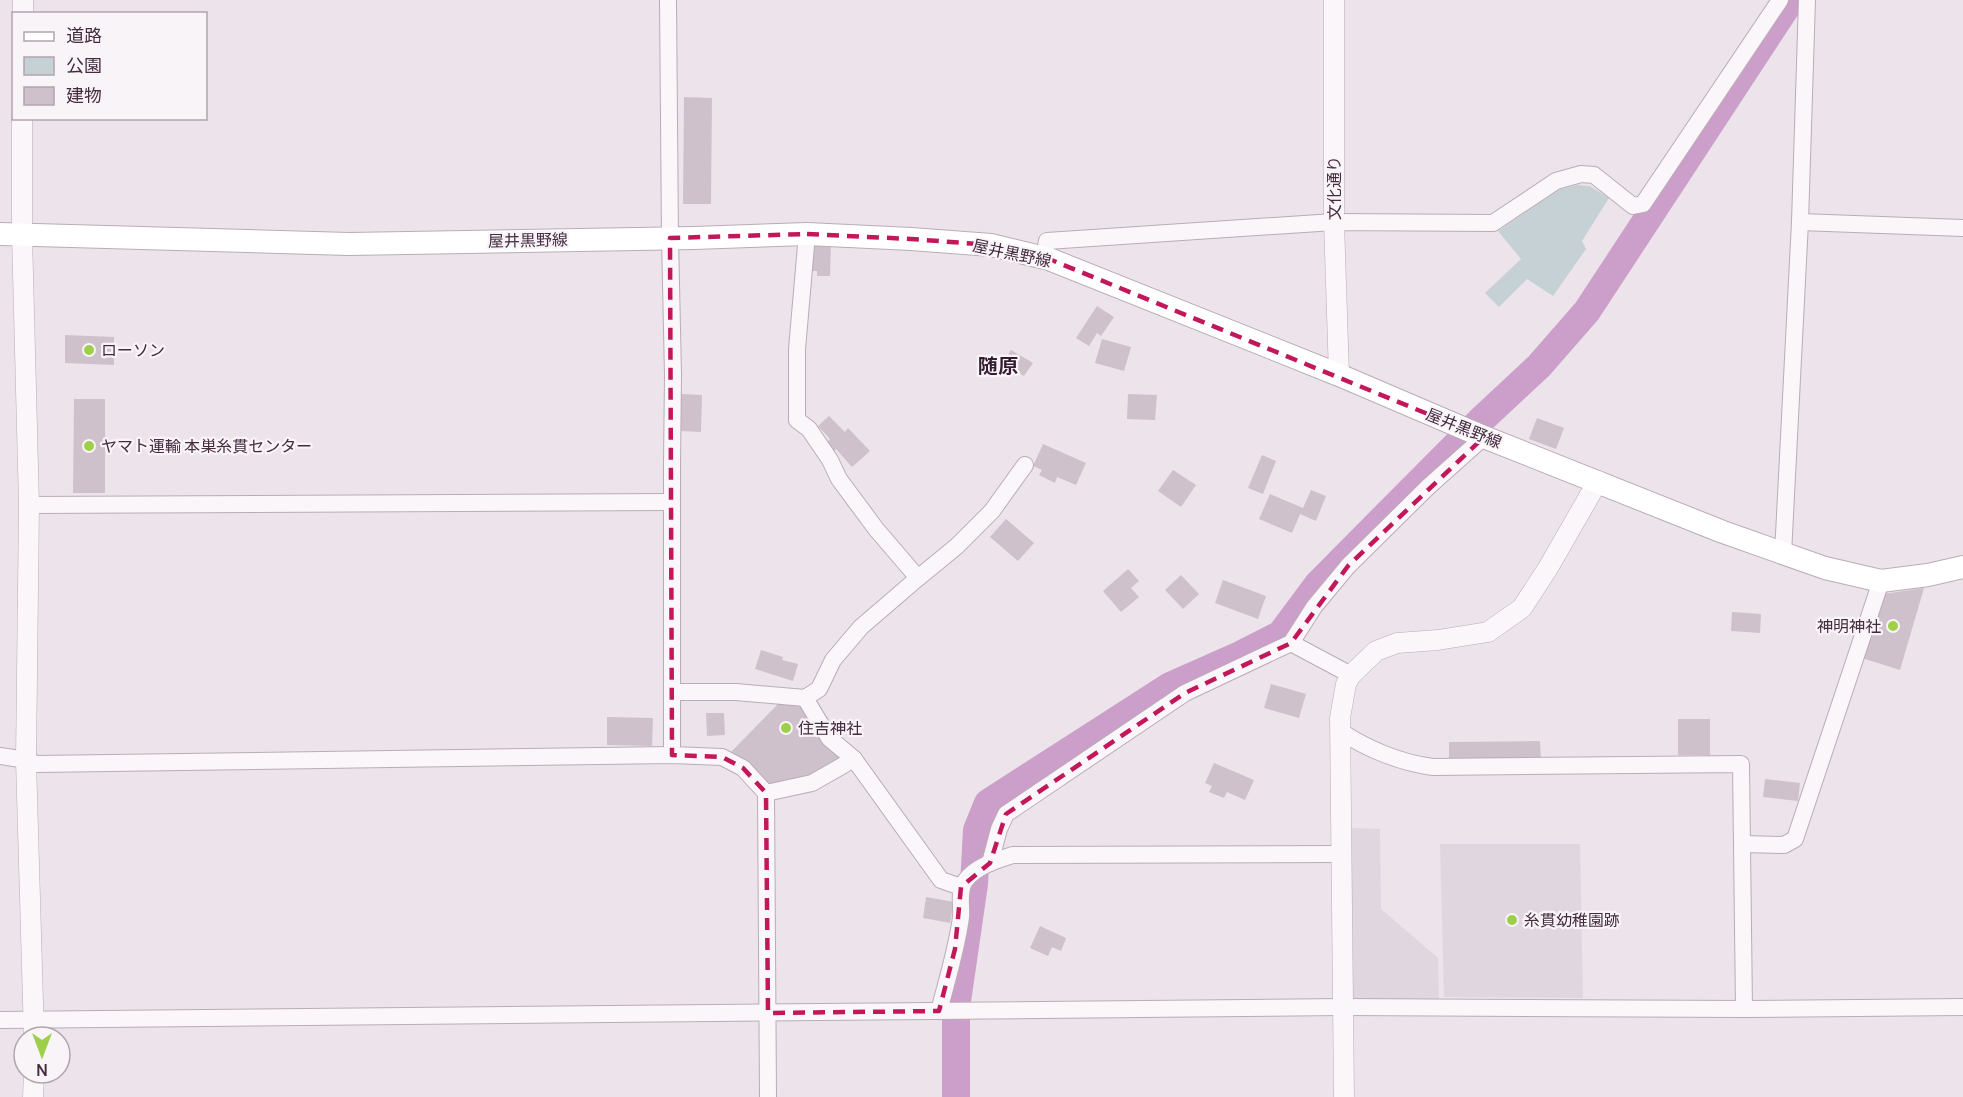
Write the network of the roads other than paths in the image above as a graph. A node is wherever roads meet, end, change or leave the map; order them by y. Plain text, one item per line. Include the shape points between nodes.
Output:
1 (668, 0) edge
2 (1334, 0) edge
3 (1780, 0) edge
4 (1807, 0) edge
5 (22, 120) edge
6 (1334, 222) junction
7 (1800, 222) junction
8 (1963, 228) edge
9 (807, 234) junction
10 (11, 235) edge
11 (670, 237) junction
12 (1044, 258) junction
13 (1339, 375) junction
14 (1484, 437) junction
15 (1024, 465) dead end
16 (1598, 481) junction
17 (672, 502) junction
18 (28, 505) junction
19 (1783, 554) junction
20 (1963, 567) edge
21 (918, 578) junction
22 (1881, 581) junction
23 (1291, 643) junction
24 (1351, 675) junction
25 (673, 692) junction
26 (805, 698) junction
27 (1340, 731) junction
28 (672, 755) junction
29 (0, 756) edge
30 (854, 759) junction
31 (26, 760) junction
32 (766, 793) junction
33 (1743, 844) junction
34 (1341, 854) junction
35 (990, 862) junction
36 (962, 887) junction
37 (1963, 1006) edge
38 (1343, 1007) junction
39 (1744, 1009) junction
40 (939, 1011) junction
41 (768, 1013) junction
42 (0, 1020) edge
43 (21, 1025) edge
44 (34, 1025) edge
45 (72, 1027) edge
46 (768, 1097) edge
47 (1344, 1097) edge

1 - 11 street
2 - 6 street, 文化通り
3 - 6 street via 1643,204 1633,206 1594,175 1581,174 1556,181 1493,223
4 - 7 street
5 - 10 street
6 - 12 street via 1047,241
6 - 13 street, 文化通り
7 - 8 street
7 - 19 street
9 - 11 main road, 屋井黒野線
9 - 12 main road, 屋井黒野線 via 991,245
9 - 21 street via 797,349 797,420 809,429 838,479
10 - 11 main road, 屋井黒野線 via 349,244
10 - 18 street
11 - 17 street
12 - 13 main road, 屋井黒野線
13 - 14 main road, 屋井黒野線
14 - 16 main road, 屋井黒野線
14 - 23 street via 1348,566
15 - 21 street via 992,511
16 - 19 main road, 屋井黒野線
16 - 24 street via 1522,608 1488,632 1397,643 1376,651
17 - 18 street
17 - 25 street
18 - 31 street
19 - 22 main road, 屋井黒野線
20 - 22 main road, 屋井黒野線
21 - 26 street via 861,627 833,660 819,689
22 - 33 street via 1795,839 1784,845
23 - 24 street
23 - 35 street via 1185,693 1006,814
24 - 27 street via 1346,684
25 - 26 street
25 - 28 street
26 - 30 street via 829,738
27 - 33 street via 1411,764 1433,767 1741,764
27 - 34 street
28 - 31 street via 37,764
28 - 32 street via 722,757 743,768
29 - 31 street
30 - 32 street via 812,783
30 - 36 street via 941,879
31 - 44 street
32 - 41 street
33 - 39 street
34 - 35 street via 1013,855
34 - 38 street
35 - 36 street
36 - 40 street via 955,950
37 - 39 street
38 - 39 street
38 - 40 street
38 - 47 street
40 - 41 street
41 - 45 street
41 - 46 street
42 - 43 street

